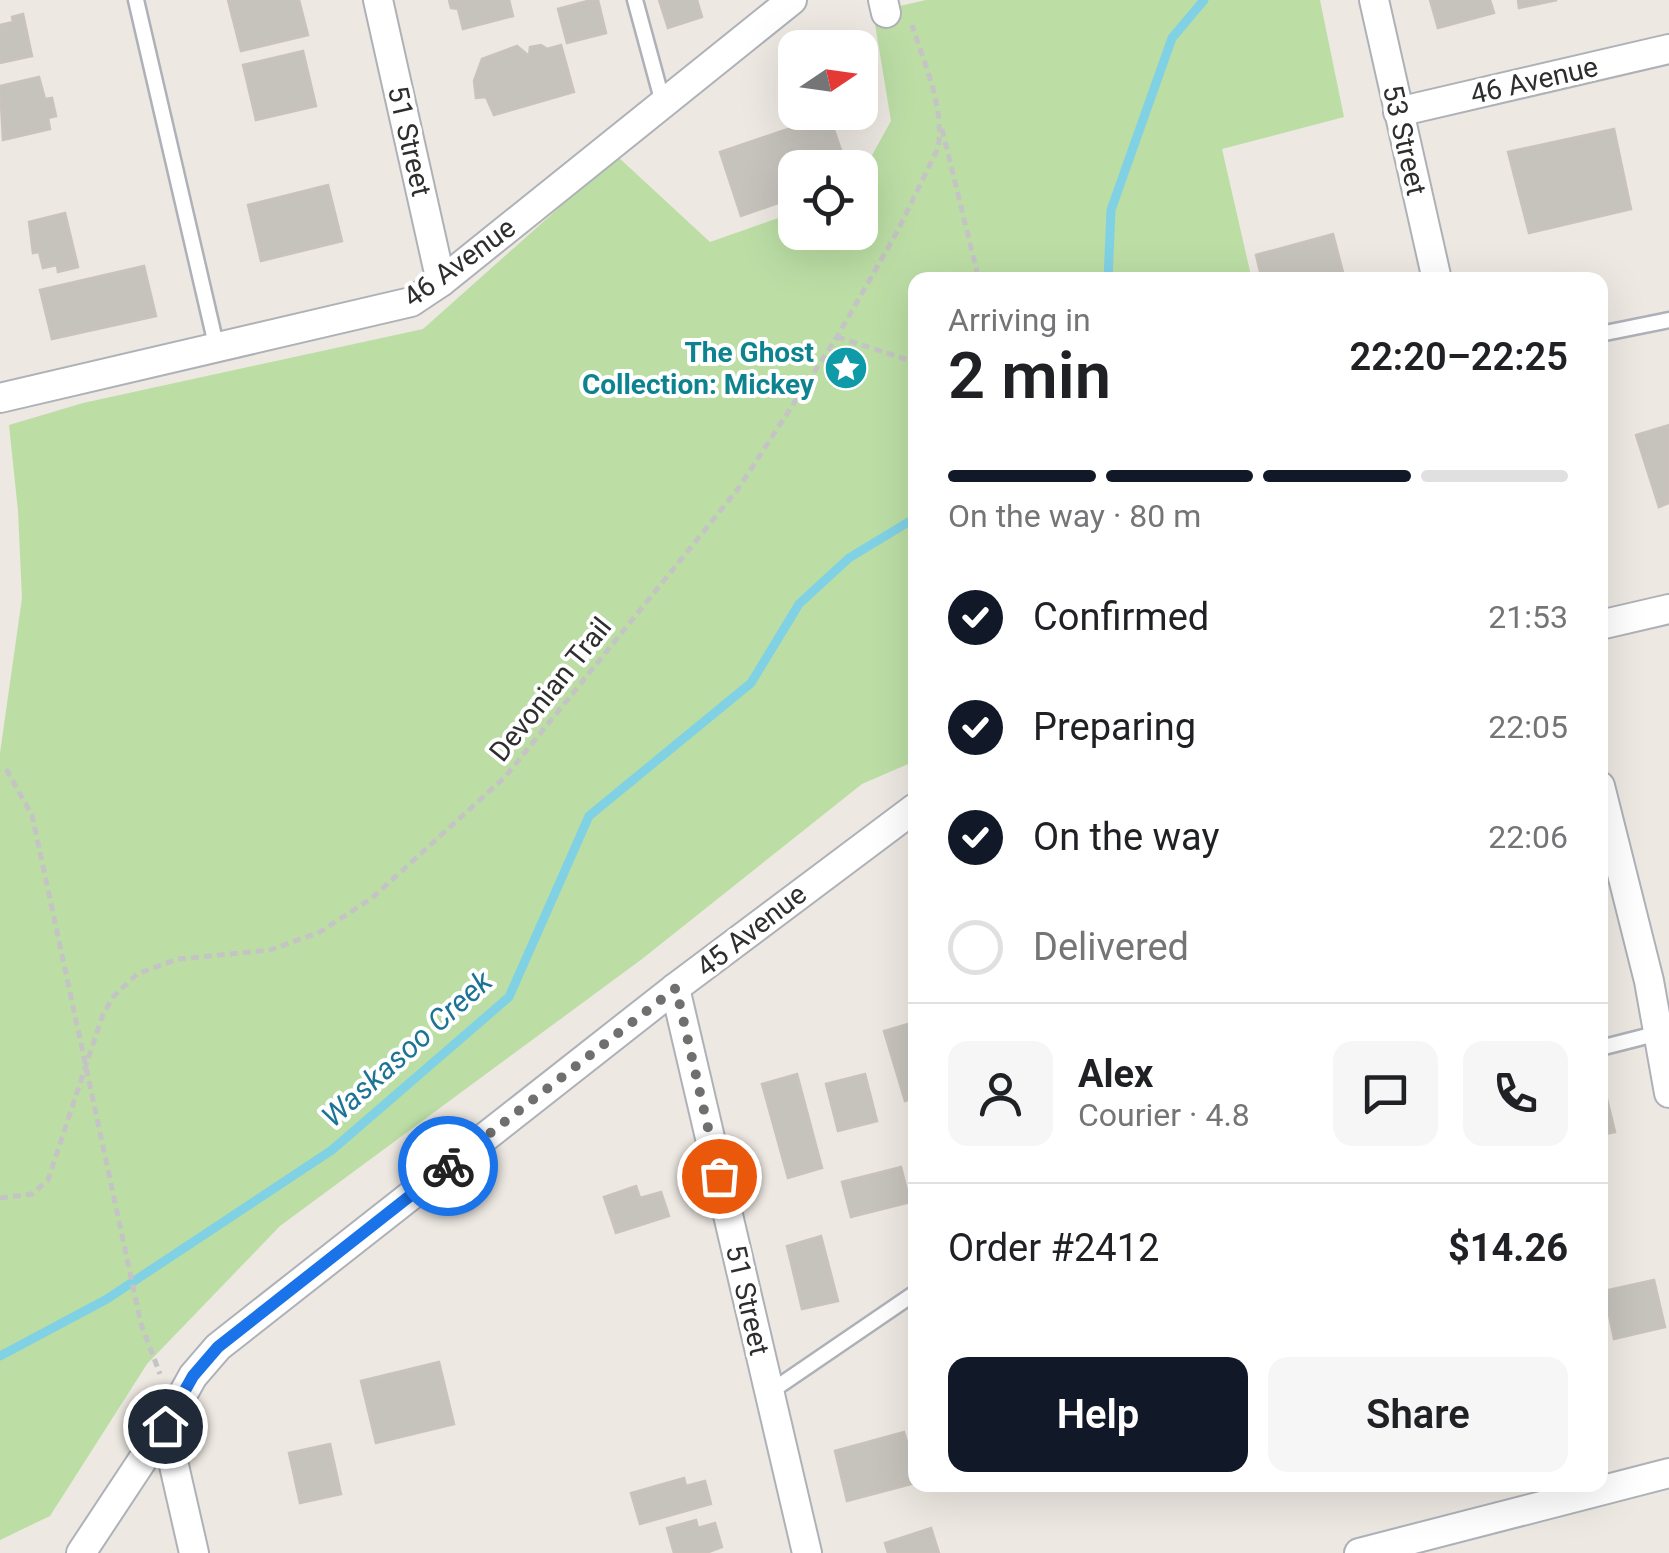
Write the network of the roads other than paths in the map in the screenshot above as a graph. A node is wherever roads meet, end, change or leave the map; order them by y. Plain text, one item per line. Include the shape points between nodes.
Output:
1 (136, 0) edge
2 (378, 0) edge
3 (634, 0) edge
4 (792, 0) edge
5 (1374, 0) edge
6 (1669, 49) edge
7 (664, 104) junction
8 (1398, 112) junction
9 (1435, 272) edge
10 (441, 282) junction
11 (1669, 320) edge
12 (1608, 332) edge
13 (217, 349) junction
14 (0, 398) edge
15 (1669, 610) edge
16 (1608, 623) edge
17 (908, 813) edge
18 (1608, 816) edge
19 (676, 988) junction
20 (1659, 1034) junction
21 (1608, 1046) edge
22 (1669, 1093) edge
23 (908, 1298) edge
24 (770, 1392) junction
25 (165, 1426) junction
26 (1669, 1473) edge
27 (1608, 1489) edge
28 (1595, 1492) edge
29 (81, 1553) edge
30 (194, 1553) edge
31 (807, 1553) edge
32 (1359, 1553) edge

1 - 13 lane
2 - 10 street, 51 Street
3 - 7 lane
4 - 7 street, 46 Avenue
5 - 8 street, 53 Street
6 - 8 street, 46 Avenue
7 - 10 street, 46 Avenue
8 - 9 street, 53 Street
10 - 13 street, 46 Avenue via 393,308
11 - 12 lane
13 - 14 street, 46 Avenue
15 - 16 street
17 - 19 street, 45 Avenue
18 - 20 street
19 - 24 street, 51 Street
19 - 25 street, 45 Avenue via 218,1347
20 - 21 lane
20 - 22 street
23 - 24 lane
24 - 31 street, 51 Street
25 - 29 street, 45 Avenue
25 - 30 street
26 - 27 street
28 - 32 street

